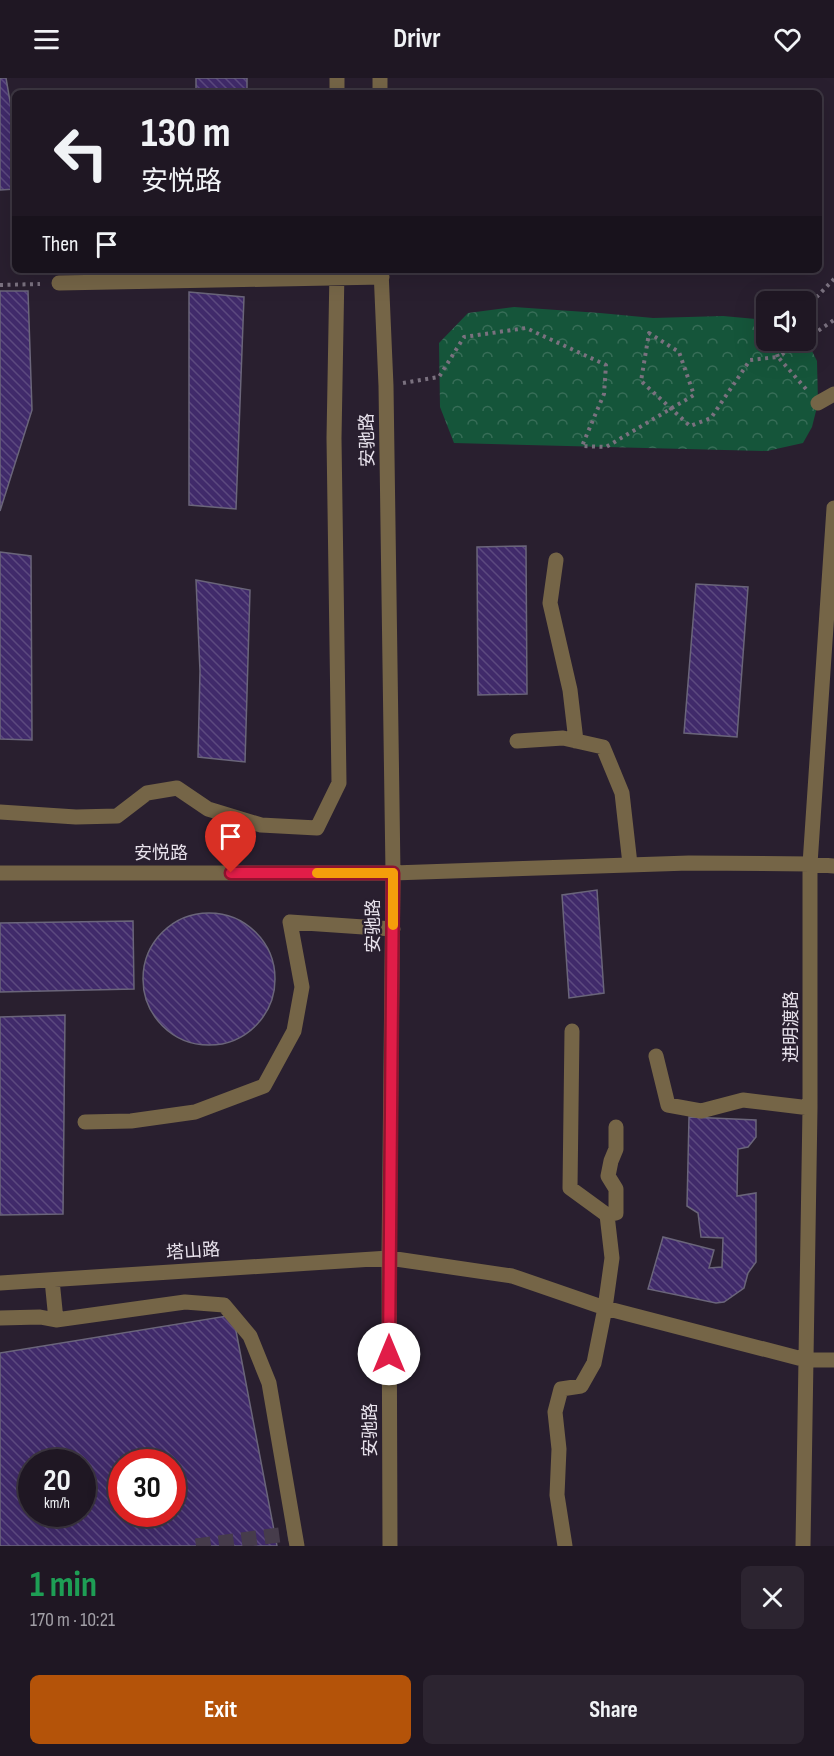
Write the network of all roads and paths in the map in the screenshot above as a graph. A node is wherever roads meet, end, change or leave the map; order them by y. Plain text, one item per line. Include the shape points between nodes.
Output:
1 (337, 274) edge
2 (381, 274) edge
3 (834, 279) edge
4 (59, 283) joint
5 (0, 285) edge
6 (816, 298) edge
7 (834, 320) edge
8 (816, 332) edge
9 (776, 351) edge
10 (787, 351) edge
11 (778, 357) junction
12 (386, 386) junction
13 (834, 394) edge
14 (818, 403) joint
15 (671, 409) junction
16 (834, 508) edge
17 (556, 560) dead end
18 (517, 741) dead end
19 (576, 741) junction
20 (0, 812) edge
21 (630, 864) junction
22 (810, 864) junction
23 (834, 866) edge
24 (0, 873) edge
25 (393, 873) junction
26 (393, 929) junction
27 (572, 1031) dead end
28 (656, 1056) dead end
29 (810, 1108) junction
30 (85, 1122) dead end
31 (616, 1127) dead end
32 (607, 1215) junction
33 (389, 1258) junction
34 (52, 1280) junction
35 (0, 1283) edge
36 (605, 1308) junction
37 (0, 1318) edge
38 (56, 1320) junction
39 (806, 1360) junction
40 (834, 1360) edge
41 (297, 1546) edge
42 (390, 1546) edge
43 (565, 1546) edge
44 (803, 1546) edge

1 - 2 street
1 - 4 street
1 - 20 street via 334,438 339,783 317,828 261,825 208,809 177,788 147,793 117,816
2 - 12 street, 安驰路
3 - 6 path
4 - 5 path
7 - 8 path
9 - 11 path
10 - 11 path
11 - 14 path
11 - 15 path via 750,360 711,418 690,426
12 - 15 path via 439,377 464,337 526,328 606,365 604,394 582,447 606,447
12 - 25 street, 安驰路
13 - 14 street
15 - 15 path via 641,381 649,333 679,352 694,395
16 - 22 street, 进明渡路
17 - 19 street via 550,603 570,690
18 - 19 street
19 - 21 street via 603,747 622,794
21 - 22 street, 安悦路
21 - 25 street, 安悦路
22 - 23 street, 安悦路
22 - 29 street, 进明渡路
24 - 25 street, 安悦路
25 - 26 street, 安驰路
26 - 30 street via 290,922 302,987 294,1031 264,1086 195,1112 132,1121
26 - 33 street, 安驰路
27 - 32 street via 570,1188
28 - 29 street via 668,1105 701,1111 743,1101
29 - 39 street, 进明渡路
31 - 32 street via 616,1149 608,1176 616,1189 616,1213
32 - 36 street via 612,1258
33 - 34 street, 塔山路
33 - 36 street, 塔山路 via 512,1275
33 - 42 street, 安驰路
34 - 35 street, 塔山路
34 - 38 street
36 - 39 street, 塔山路
36 - 43 street via 594,1363 581,1386 561,1389 555,1412 559,1449 557,1495
37 - 38 street
38 - 41 street via 185,1302 224,1305 250,1336 269,1383
39 - 40 street, 塔山路
39 - 44 street, 进明渡路

